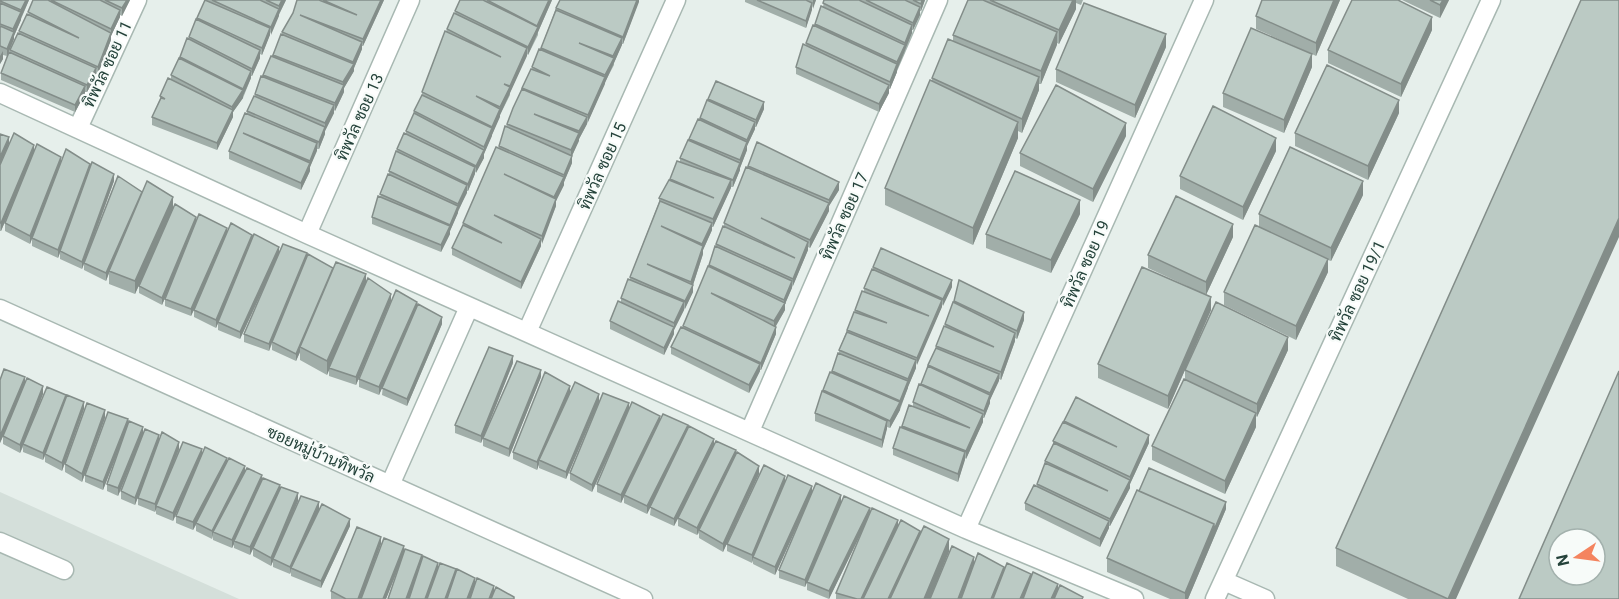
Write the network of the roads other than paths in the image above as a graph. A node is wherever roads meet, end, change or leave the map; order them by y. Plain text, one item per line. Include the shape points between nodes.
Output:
1 (137, 0) edge
2 (410, 0) edge
3 (676, 0) edge
4 (938, 0) edge
5 (1204, 0) edge
6 (1491, 0) edge
7 (0, 93) edge
8 (78, 128) junction
9 (307, 234) junction
10 (469, 307) junction
11 (0, 309) edge
12 (527, 332) junction
13 (750, 431) junction
14 (390, 485) junction
15 (966, 529) junction
16 (0, 542) edge
17 (64, 570) dead end
18 (1224, 582) junction
19 (643, 599) edge
20 (1134, 599) edge
21 (1215, 599) edge
22 (1265, 599) edge

1 - 8 street, ทิพวัล ซอย 11
2 - 9 street, ทิพวัล ซอย 13
3 - 12 street, ทิพวัล ซอย 15
4 - 13 street, ทิพวัล ซอย 17
5 - 15 street, ทิพวัล ซอย 19
6 - 18 street, ทิพวัล ซอย 19/1
7 - 8 street
8 - 9 street
9 - 10 street
10 - 12 street
10 - 14 street
11 - 14 street, ซอยหมู่บ้านทิพวัล
12 - 13 street
13 - 15 street
14 - 19 street, ซอยหมู่บ้านทิพวัล
15 - 20 street
16 - 17 street
18 - 21 street, ทิพวัล ซอย 19/1
18 - 22 street

